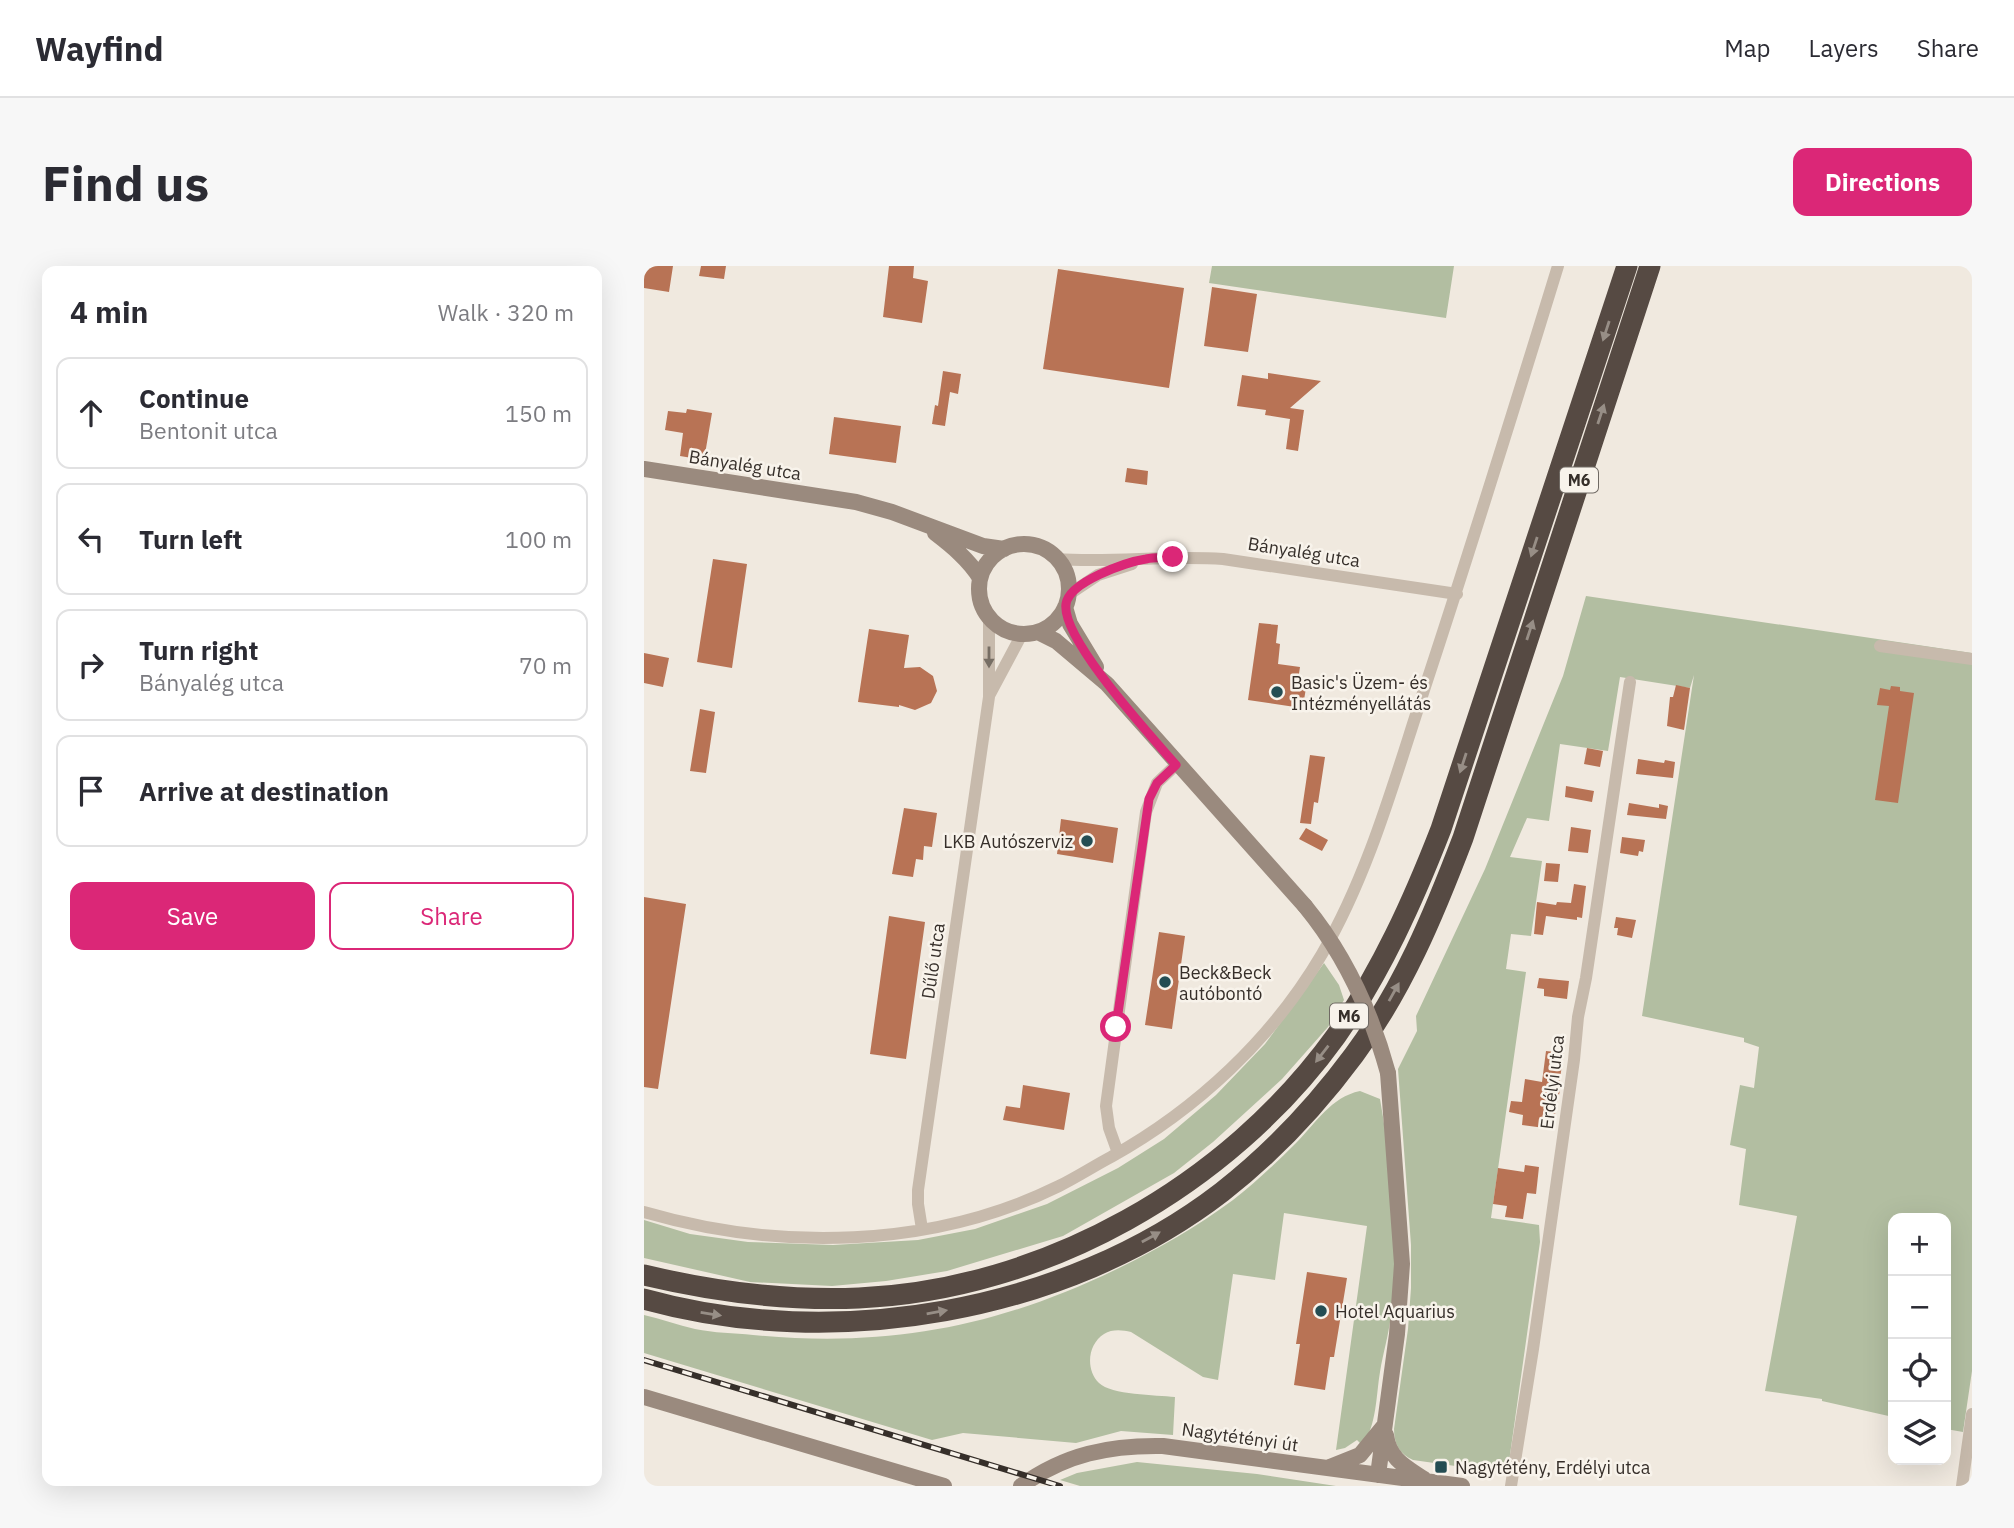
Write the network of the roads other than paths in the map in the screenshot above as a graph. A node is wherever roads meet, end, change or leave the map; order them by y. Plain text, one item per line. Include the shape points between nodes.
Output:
1 (1558, 266) edge
2 (1627, 266) edge
3 (1650, 266) edge
4 (644, 469) edge
5 (921, 524) junction
6 (1004, 549) junction
7 (1057, 559) junction
8 (1145, 559) junction
9 (980, 578) junction
10 (1457, 594) junction
11 (1067, 601) junction
12 (989, 617) junction
13 (1030, 633) junction
14 (1880, 646) dead end
15 (1972, 659) edge
16 (1630, 682) dead end
17 (1107, 684) junction
18 (989, 697) junction
19 (1176, 765) junction
20 (1118, 1153) junction
21 (644, 1212) edge
22 (922, 1229) junction
23 (644, 1275) edge
24 (644, 1299) edge
25 (644, 1397) edge
26 (1972, 1414) edge
27 (1385, 1424) junction
28 (1327, 1468) junction
29 (1378, 1475) junction
30 (1430, 1482) junction
31 (944, 1486) edge
32 (1021, 1486) edge
33 (1462, 1486) edge
34 (1511, 1486) edge
35 (1962, 1486) edge

1 - 10 street
2 -> 23 highway, M6 via 1420,883 1379,967 1342,1026 1266,1116 1198,1175 1143,1210 1046,1256 972,1280 902,1294 822,1299 732,1293
24 -> 3 highway, M6 via 740,1318 824,1323 907,1317 1020,1293 1094,1266 1161,1232 1220,1194 1300,1119 1355,1054 1382,1013 1442,893
4 - 5 street, Bányalég utca via 856,502
5 - 6 street, Bányalég utca
5 - 9 street, Bányalég utca via 957,551
6 - 7 street, Bányalég utca via 1038,546
6 - 9 street via 993,556
7 - 8 street, Bányalég utca
7 - 11 street via 1068,582
8 - 10 street, Bányalég utca via 1223,559
8 - 11 street, Bányalég utca via 1098,575
9 - 12 street, Bányalég utca via 980,597
10 - 20 street via 1375,837 1321,955 1280,1014 1239,1061 1167,1124
11 - 13 street, Bányalég utca via 1049,626
11 - 17 street via 1070,624
12 - 13 street via 1010,632
12 -> 18 street, Dűlő utca
13 - 17 street via 1056,641
13 - 18 street, Dűlő utca
14 - 15 street
16 - 34 street, Erdélyi utca
17 - 19 street
18 - 22 street, Dűlő utca via 918,1190
19 - 20 street via 1157,783 1146,813 1106,1106
19 - 27 street, bridge via 1323,928 1352,976 1376,1032 1388,1073 1402,1264
20 - 22 street via 1057,1187 986,1214
21 - 22 street via 682,1223 779,1237 864,1237
25 - 31 street
26 - 35 street
27 - 28 street via 1360,1455
27 - 29 street
27 - 30 street via 1387,1447 1395,1459
28 - 29 street, Nagytétényi út
28 - 32 street, Nagytétényi út via 1131,1445 1072,1459
29 - 30 street, Nagytétényi út
30 - 33 street, Nagytétényi út

